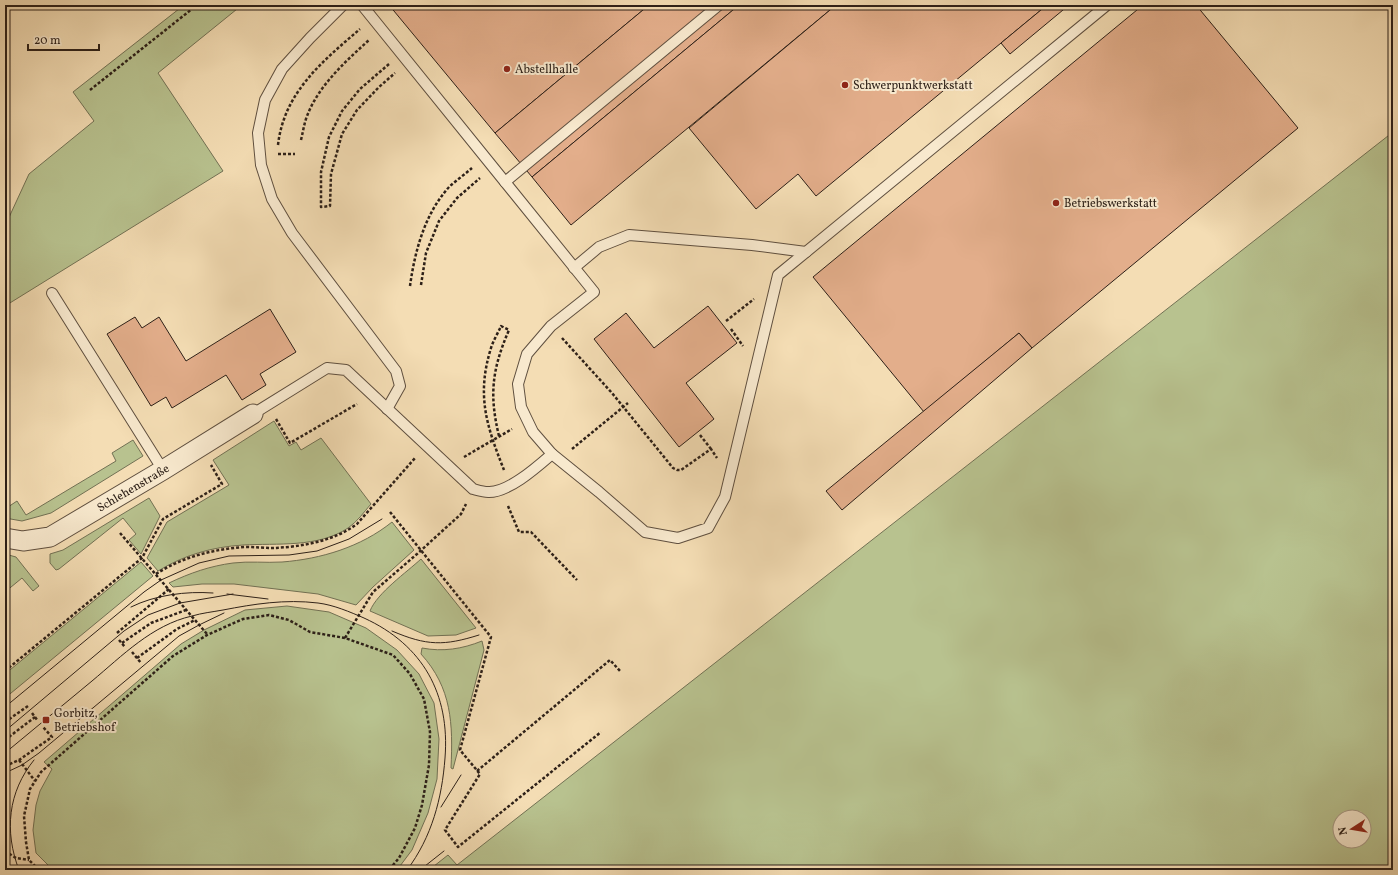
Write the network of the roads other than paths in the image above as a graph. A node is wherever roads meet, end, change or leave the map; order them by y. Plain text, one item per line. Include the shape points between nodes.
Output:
1 (343, 5) edge
2 (362, 5) edge
3 (719, 5) edge
4 (1107, 5) edge
5 (505, 182) junction
6 (806, 252) junction
7 (574, 268) junction
8 (52, 293) dead end
9 (387, 408) junction
10 (260, 409) joint
11 (555, 457) junction
12 (163, 470) junction
13 (5, 538) edge

1 - 9 lane via 282,69 265,100 258,133 261,165 272,199 292,233 396,371 400,386
2 - 5 lane
3 - 5 lane
4 - 6 lane
5 - 7 lane
6 - 7 lane via 629,235 599,247
6 - 11 lane via 778,275 725,497 708,528 678,538 645,532
7 - 11 lane via 594,292 551,326 527,354 518,384 521,407 527,420
8 - 12 lane
9 - 10 lane via 346,370 326,368
9 - 11 lane via 473,489 488,492 511,486
10 - 12 street, Schlehenstraße
12 - 13 street, Schlehenstraße via 50,537 23,541

